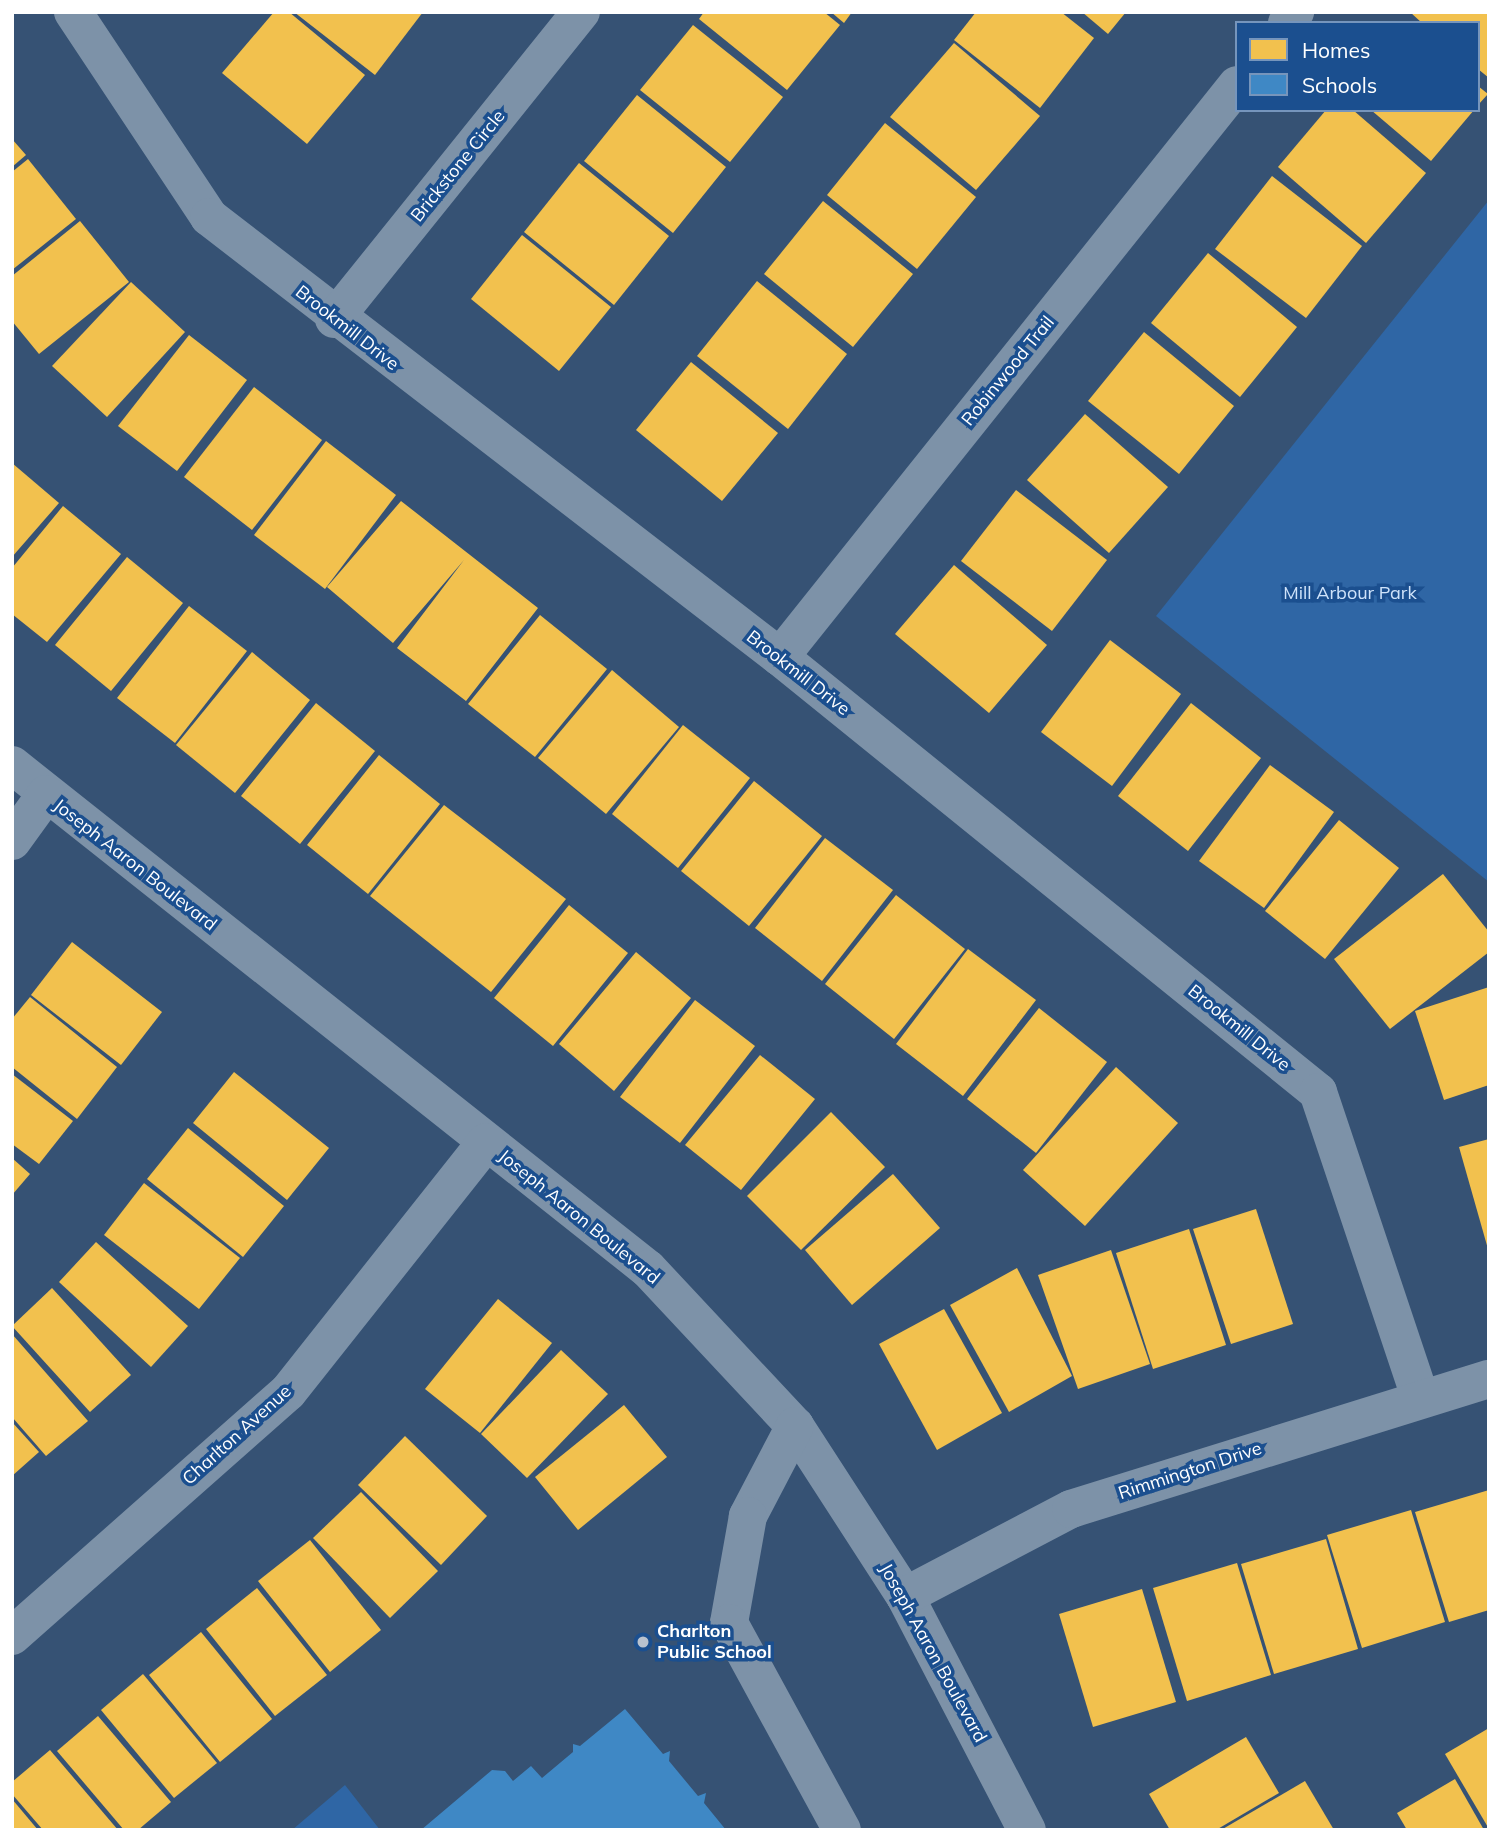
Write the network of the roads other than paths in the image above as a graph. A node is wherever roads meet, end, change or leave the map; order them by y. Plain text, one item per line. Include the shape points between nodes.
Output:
1 (73, 12) edge
2 (581, 12) edge
3 (1235, 88) edge
4 (334, 319) junction
5 (780, 657) junction
6 (12, 765) edge
7 (46, 794) junction
8 (12, 841) edge
9 (486, 1142) junction
10 (1489, 1379) edge
11 (1420, 1398) junction
12 (795, 1426) junction
13 (905, 1596) junction
14 (12, 1636) edge
15 (842, 1830) edge
16 (1027, 1830) edge

1 - 4 street, Brookmill Drive via 209,218
2 - 4 street, Brickstone Circle
3 - 5 street, Robinwood Trail
4 - 5 street, Brookmill Drive
5 - 11 street, Brookmill Drive via 1318,1092
6 - 7 street, Joseph Aaron Boulevard
7 - 8 street
7 - 9 street, Joseph Aaron Boulevard
9 - 12 street, Joseph Aaron Boulevard via 648,1269
9 - 14 street, Charlton Avenue via 288,1392
10 - 11 street, Rimmington Drive
11 - 13 street, Rimmington Drive via 1070,1509
12 - 13 street, Joseph Aaron Boulevard
12 - 15 street via 748,1516 729,1623
13 - 16 street, Joseph Aaron Boulevard

